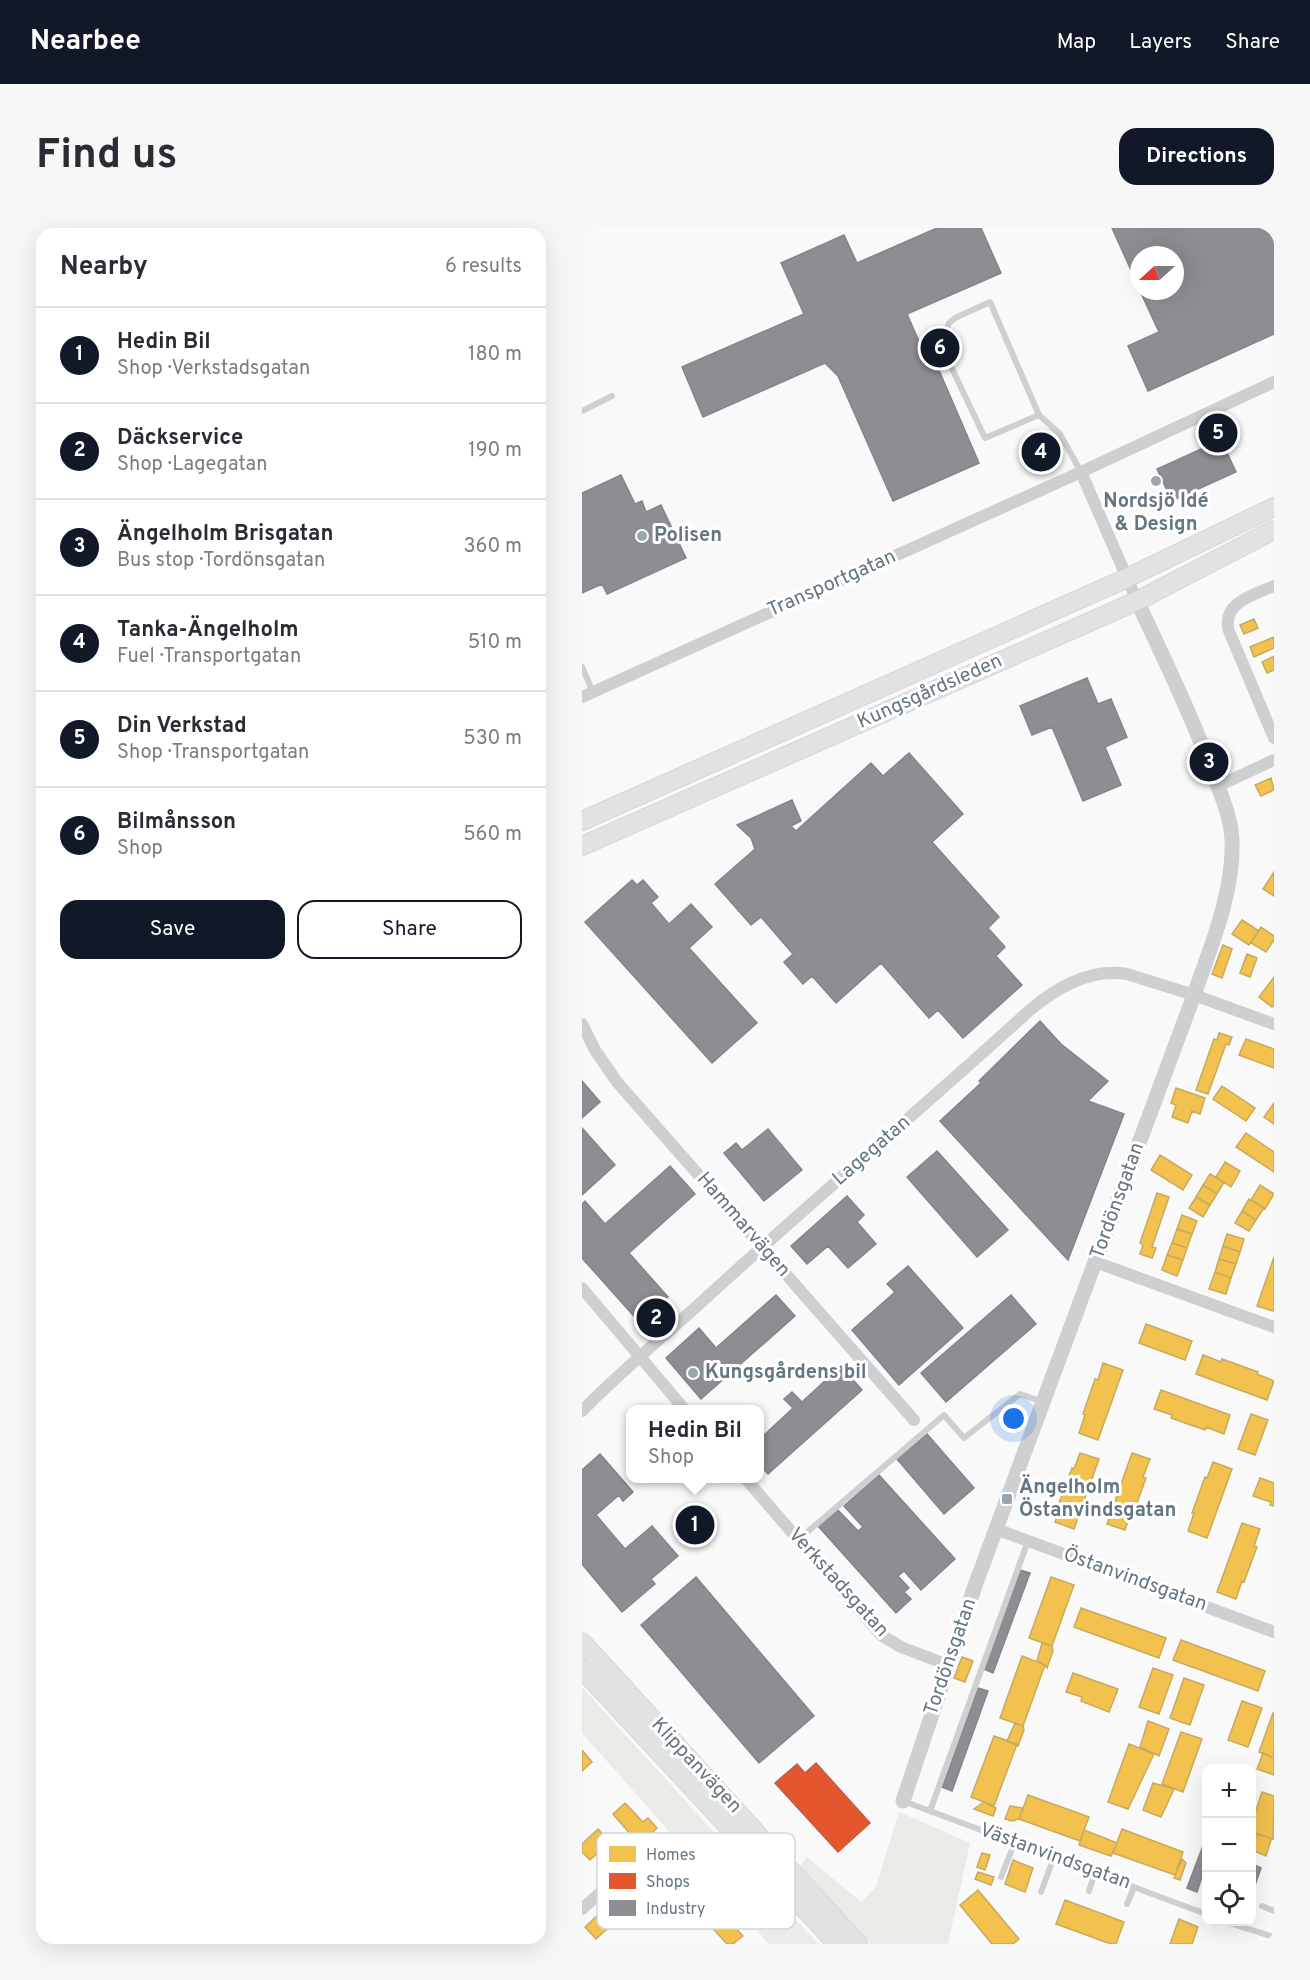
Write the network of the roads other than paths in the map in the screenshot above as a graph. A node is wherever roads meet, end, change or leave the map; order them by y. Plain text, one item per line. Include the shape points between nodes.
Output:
1 (1274, 382) edge
2 (612, 396) dead end
3 (582, 411) edge
4 (1039, 415) junction
5 (1081, 472) junction
6 (1274, 507) edge
7 (1274, 530) edge
8 (1127, 578) junction
9 (1274, 586) edge
10 (1137, 601) junction
11 (582, 667) edge
12 (587, 695) edge
13 (1274, 738) edge
14 (1274, 760) edge
15 (1218, 786) junction
16 (582, 821) edge
17 (582, 846) edge
18 (1194, 995) junction
19 (582, 1024) edge
20 (1274, 1024) edge
21 (762, 1247) junction
22 (1095, 1262) junction
23 (582, 1288) edge
24 (1274, 1327) edge
25 (641, 1358) junction
26 (1043, 1402) junction
27 (682, 1405) edge
28 (582, 1411) edge
29 (914, 1420) dead end
30 (748, 1483) edge
31 (996, 1529) junction
32 (798, 1540) junction
33 (1028, 1541) junction
34 (1274, 1632) edge
35 (582, 1642) edge
36 (948, 1665) junction
37 (582, 1669) edge
38 (903, 1801) joint
39 (930, 1811) junction
40 (734, 1833) edge
41 (757, 1833) edge
42 (1015, 1842) junction
43 (1054, 1857) junction
44 (1095, 1872) junction
45 (795, 1875) edge
46 (1001, 1877) dead end
47 (1134, 1887) junction
48 (1089, 1891) dead end
49 (1041, 1892) dead end
50 (597, 1895) edge
51 (795, 1899) edge
52 (1127, 1904) dead end
53 (1262, 1906) dead end
54 (582, 1909) edge
55 (1274, 1911) edge
56 (1202, 1912) edge
57 (1239, 1926) edge
58 (1274, 1937) edge
59 (837, 1944) edge
60 (858, 1944) edge

1 - 5 street, Transportgatan
2 - 3 lane
4 - 4 lane via 985,438 946,356 944,336 949,323 990,302
4 - 5 lane via 1060,434
5 - 8 street
5 - 12 street, Transportgatan
6 - 8 main road, Kungsgårdsleden
7 - 10 main road, Kungsgårdsleden
8 - 10 street
8 - 16 main road, Kungsgårdsleden
9 - 13 street via 1236,604 1227,621
10 - 15 street, Tordönsgatan
10 - 17 main road, Kungsgårdsleden
11 - 12 lane
14 - 15 street
15 - 18 street, Tordönsgatan via 1231,829 1230,866 1224,904
18 - 20 street, Lagegatan
18 - 21 street, Lagegatan via 1118,972 1061,986
18 - 22 street, Tordönsgatan
19 - 21 street, Hammarvägen via 617,1082
21 - 25 street, Lagegatan
21 - 29 street, Hammarvägen
22 - 24 street
22 - 26 street, Tordönsgatan
23 - 25 street
25 - 27 street
25 - 28 street, Lagegatan
26 - 31 street, Tordönsgatan
26 - 32 lane via 1020,1394 964,1438 944,1415
30 - 32 street, Verkstadsgatan
31 - 33 street, Östanvindsgatan
31 - 36 street, Tordönsgatan
32 - 36 street, Verkstadsgatan via 881,1635
33 - 34 street, Östanvindsgatan
33 - 39 lane
35 - 41 main road, Klippanvägen
36 - 38 street, Tordönsgatan
37 - 40 main road, Klippanvägen
38 - 39 lane, Västanvindsgatan
39 - 42 lane, Västanvindsgatan
42 - 43 lane, Västanvindsgatan
42 - 46 lane
43 - 44 lane, Västanvindsgatan
43 - 49 lane
44 - 47 lane, Västanvindsgatan
44 - 48 lane
45 - 60 main road, Klippanvägen
47 - 52 lane
47 - 56 lane, Västanvindsgatan
50 - 54 street
51 - 59 main road, Klippanvägen
53 - 55 lane
57 - 58 lane

